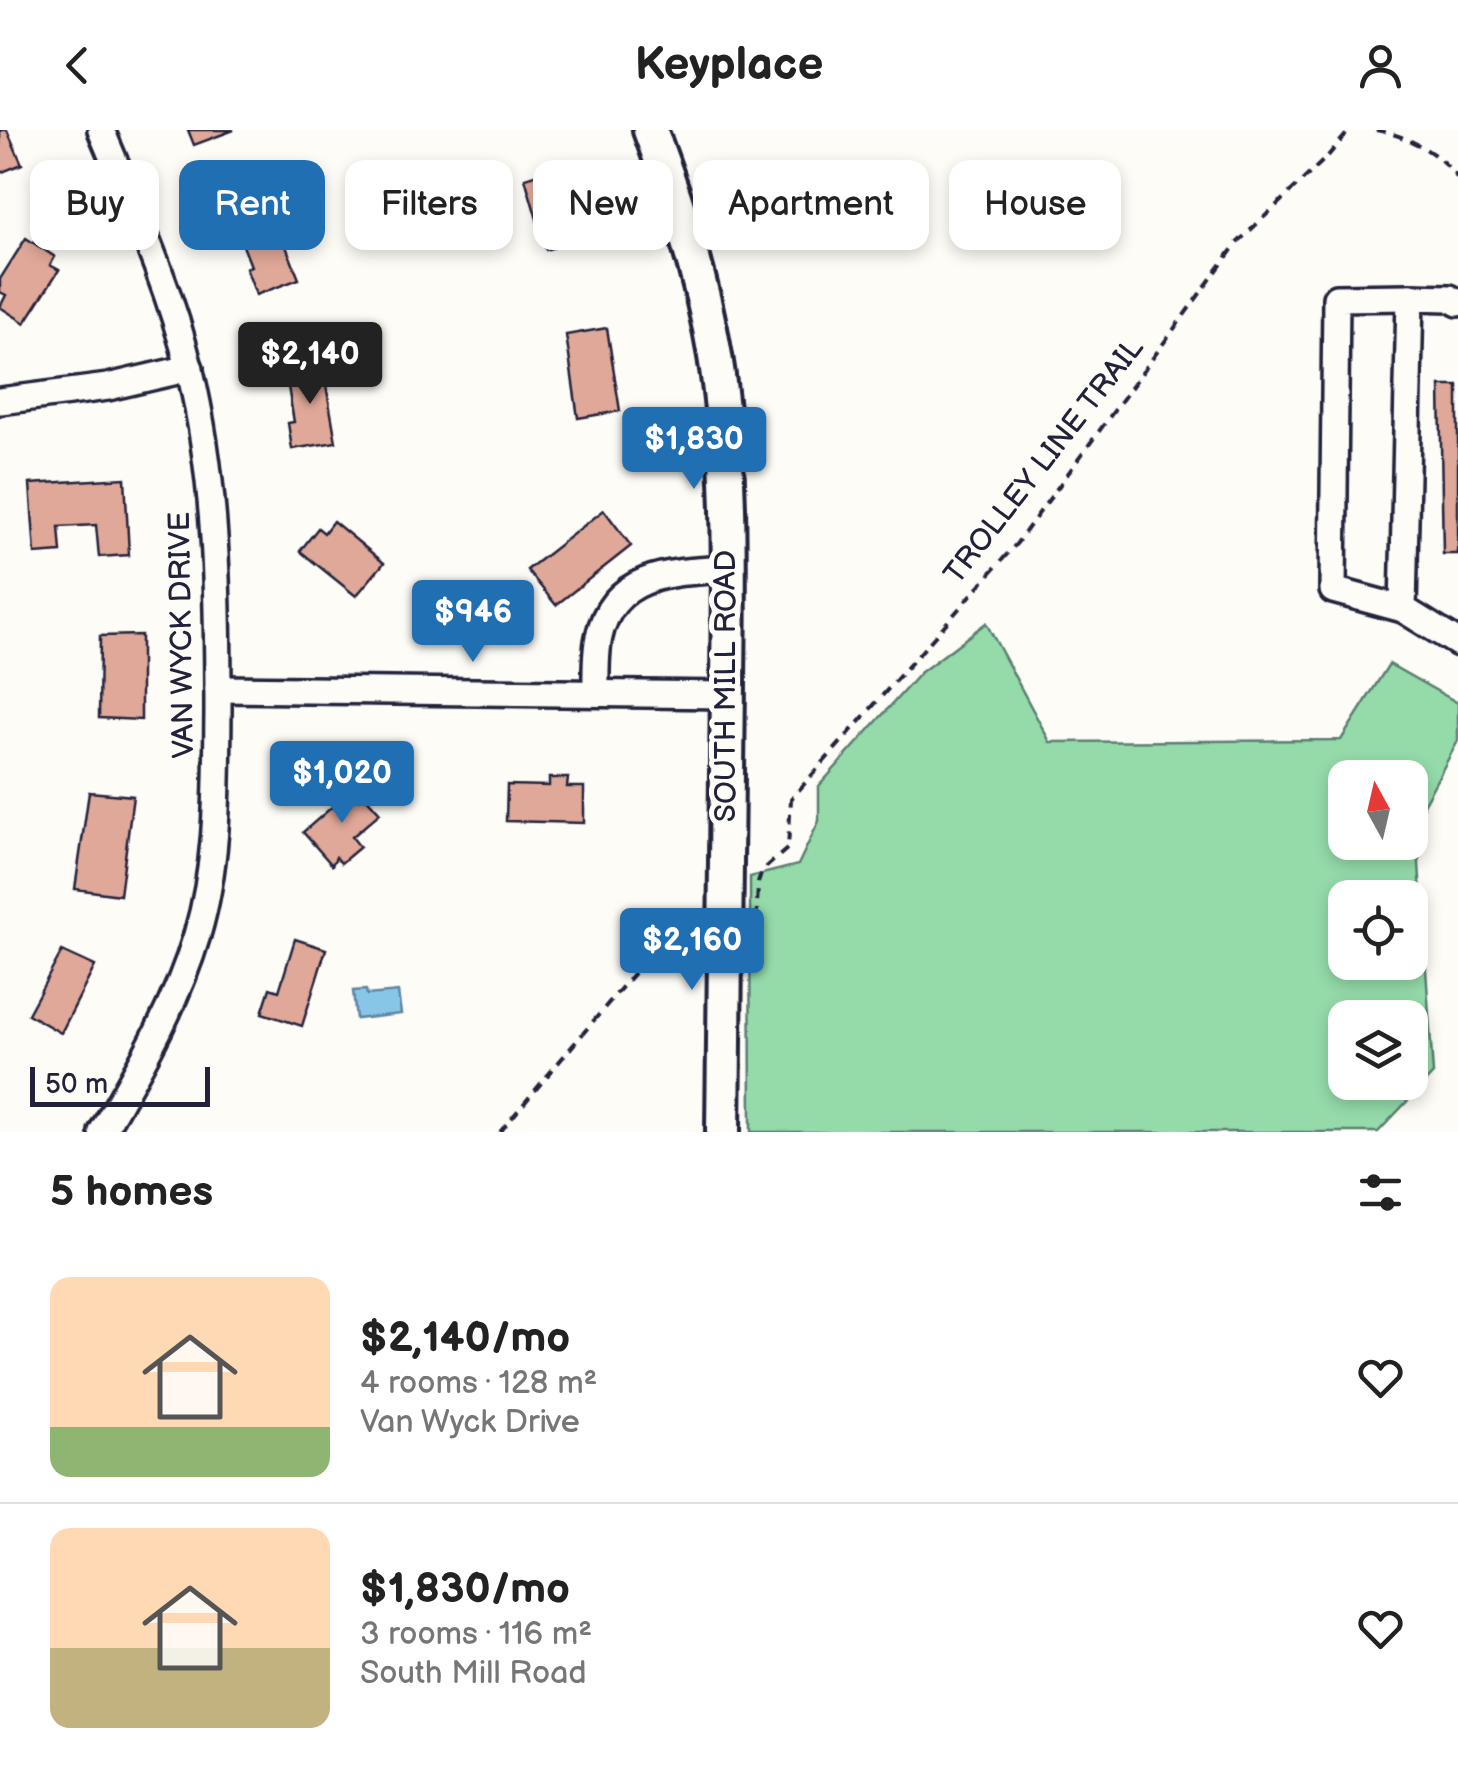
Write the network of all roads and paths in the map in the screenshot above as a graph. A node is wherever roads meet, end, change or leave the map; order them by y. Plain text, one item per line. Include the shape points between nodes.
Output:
1 (101, 130) edge
2 (650, 130) edge
3 (1350, 130) edge
4 (1376, 130) edge
5 (1458, 180) edge
6 (1410, 297) junction
7 (1458, 302) edge
8 (190, 368) junction
9 (0, 401) edge
10 (728, 569) junction
11 (1403, 609) junction
12 (1458, 643) edge
13 (218, 689) junction
14 (596, 694) junction
15 (728, 695) junction
16 (756, 934) dead end
17 (686, 957) dead end
18 (102, 1132) edge
19 (500, 1132) edge
20 (722, 1132) edge

1 - 8 street, VAN WYCK DRIVE via 167,291
2 - 10 main road, SOUTH MILL ROAD via 680,210 716,359
3 - 16 path, TROLLEY LINE TRAIL via 1237,244 1018,543 792,799 788,848 758,883
4 - 5 path via 1445,160
6 - 7 street
6 - 11 street
6 - 11 street via 1336,298 1333,590
8 - 9 street
8 - 13 street, VAN WYCK DRIVE via 213,501
10 - 14 street via 666,573 632,586 607,612 598,639
10 - 15 main road, SOUTH MILL ROAD
11 - 12 street
13 - 14 street
13 - 18 street, VAN WYCK DRIVE via 218,818 198,931 161,1028
14 - 15 street
15 - 20 main road, SOUTH MILL ROAD
17 - 19 path via 652,959 638,968

